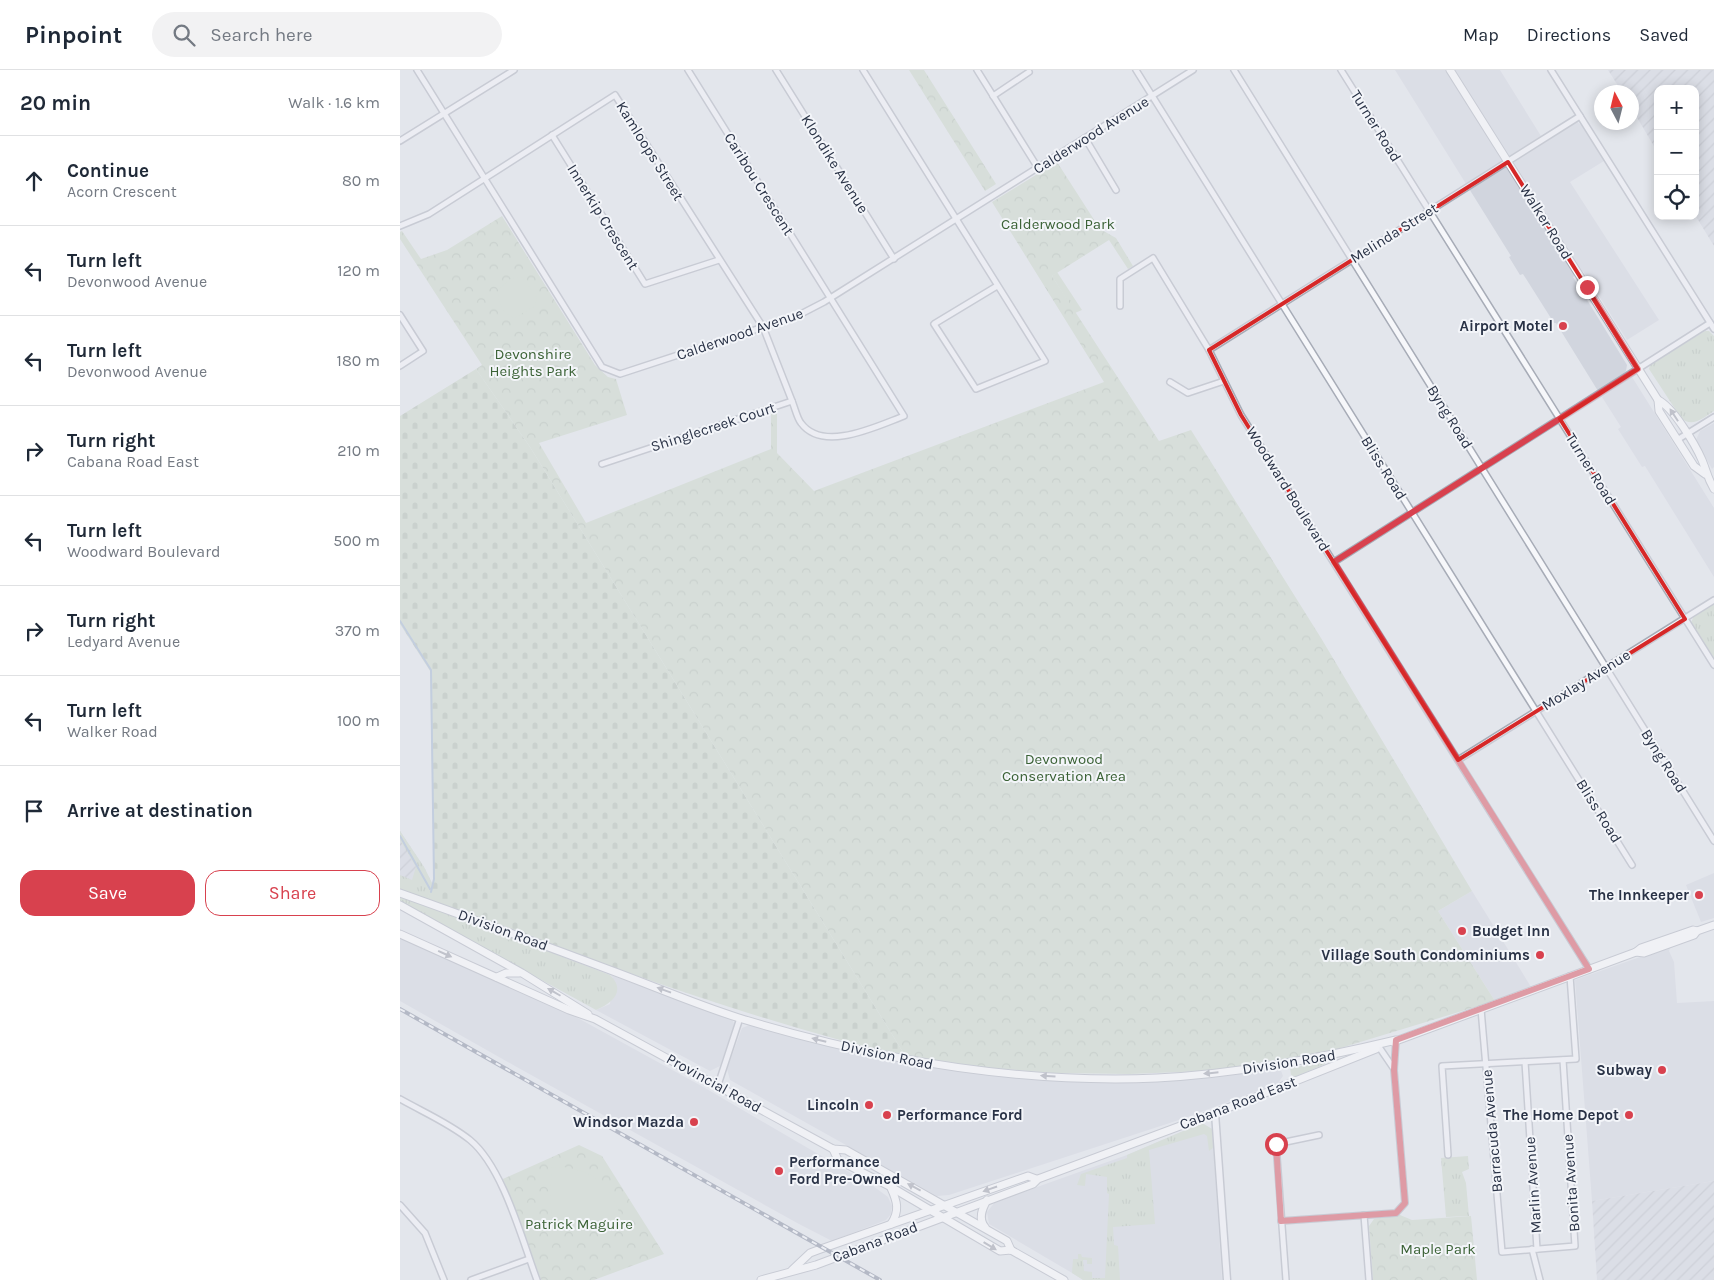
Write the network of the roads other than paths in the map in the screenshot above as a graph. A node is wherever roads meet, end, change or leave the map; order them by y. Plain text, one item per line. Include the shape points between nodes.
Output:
1 (417, 70) edge
2 (514, 70) edge
3 (688, 70) edge
4 (776, 70) edge
5 (863, 70) edge
6 (977, 70) edge
7 (1136, 70) edge
8 (1193, 70) edge
9 (1234, 70) edge
10 (1341, 70) edge
11 (1450, 70) edge
12 (1551, 70) edge
13 (1030, 72) dead end
14 (993, 96) junction
15 (1152, 96) junction
16 (444, 114) junction
17 (1580, 116) junction
18 (552, 135) junction
19 (1085, 138) junction
20 (400, 141) edge
21 (1508, 162) junction
22 (1038, 168) junction
23 (485, 178) junction
24 (1116, 190) dead end
25 (1430, 211) junction
26 (956, 219) junction
27 (400, 226) edge
28 (894, 259) junction
29 (719, 260) junction
30 (1352, 260) junction
31 (997, 286) junction
32 (830, 299) junction
33 (1282, 304) junction
34 (1120, 306) dead end
35 (400, 315) edge
36 (1710, 323) junction
37 (763, 327) junction
38 (1714, 329) edge
39 (1209, 350) junction
40 (400, 366) edge
41 (1638, 369) junction
42 (1224, 381) junction
43 (1170, 382) dead end
44 (1658, 400) junction
45 (792, 401) junction
46 (1714, 417) edge
47 (1560, 419) junction
48 (1686, 434) junction
49 (1677, 440) junction
50 (602, 464) dead end
51 (1482, 468) junction
52 (1705, 474) junction
53 (1714, 489) edge
54 (1412, 512) junction
55 (1334, 562) junction
56 (1714, 600) edge
57 (1685, 619) junction
58 (1714, 665) edge
59 (1607, 668) junction
60 (1536, 712) junction
61 (1458, 760) junction
62 (1714, 840) edge
63 (1632, 865) dead end
64 (400, 892) edge
65 (400, 905) edge
66 (1714, 925) edge
67 (400, 934) edge
68 (1589, 969) junction
69 (522, 973) junction
70 (1570, 976) junction
71 (497, 977) junction
72 (1481, 1009) junction
73 (740, 1018) junction
74 (595, 1019) junction
75 (1396, 1040) junction
76 (1379, 1047) junction
77 (1563, 1060) junction
78 (1525, 1062) junction
79 (1486, 1064) junction
80 (1394, 1070) junction
81 (718, 1085) junction
82 (400, 1099) edge
83 (1215, 1113) junction
84 (1319, 1135) dead end
85 (833, 1149) junction
86 (1448, 1155) dead end
87 (1036, 1180) junction
88 (891, 1187) junction
89 (987, 1200) junction
90 (946, 1204) junction
91 (400, 1205) edge
92 (929, 1210) junction
93 (956, 1211) junction
94 (1364, 1215) junction
95 (942, 1216) junction
96 (1281, 1221) junction
97 (891, 1224) junction
98 (987, 1230) junction
99 (1534, 1249) junction
100 (1011, 1250) junction
101 (529, 1259) junction
102 (792, 1270) junction
103 (444, 1280) edge
104 (471, 1280) edge
105 (537, 1280) edge
106 (762, 1280) edge
107 (1064, 1280) edge
108 (1227, 1280) edge
109 (1286, 1280) edge
110 (1369, 1280) edge
111 (1540, 1280) edge

1 - 16 street, Calderwood Avenue
2 - 16 street
3 - 32 street, Caribou Crescent
4 - 28 street, Klondike Avenue
5 - 26 street
6 - 14 street
7 - 15 street, Bliss Road
8 - 15 street, Calderwood Avenue
9 - 30 street, Byng Road
10 - 25 street, Turner Road
11 - 21 main road, Walker Road
12 - 17 street
13 - 14 street
14 - 22 street
15 - 19 street, Calderwood Avenue
15 - 33 street, Bliss Road
16 - 20 street
16 - 23 street, Calderwood Avenue
17 - 21 street, Melinda Street
17 - 36 street
18 - 23 street, Kamloops Street
18 - 29 street, Innerkip Crescent via 645,284
18 - 29 street, Kamloops Street via 615,95
19 - 22 street, Calderwood Avenue
19 - 24 street
21 - 25 street, Melinda Street
21 - 41 main road, Walker Road
22 - 26 street, Calderwood Avenue
23 - 27 street, Kamloops Street via 429,214
23 - 37 street, Calderwood Avenue via 602,367 610,372 620,374
25 - 30 street, Melinda Street
25 - 47 street, Turner Road
26 - 28 street, Calderwood Avenue
26 - 31 street
28 - 32 street, Calderwood Avenue
29 - 37 street, Kamloops Street
30 - 33 street, Melinda Street
30 - 51 street, Byng Road
31 - 31 street via 934,324 976,389 1046,361
32 - 37 street, Calderwood Avenue via 797,316
32 - 45 street, Shinglecreek Court via 904,416 851,436 827,437 813,433 801,423
33 - 39 street, Melinda Street
33 - 54 street, Bliss Road
34 - 39 street, Woodward Boulevard via 1120,279 1153,258
35 - 40 street via 423,351
36 - 38 street
36 - 41 street
37 - 45 street, Kamloops Street
39 - 42 street, Woodward Boulevard
41 - 44 main road, Walker Road
41 - 47 street
42 - 43 street via 1188,394
42 - 55 street, Woodward Boulevard
48 -> 44 main road, Walker Road via 1667,404
44 - 49 main road, Walker Road via 1659,411
45 - 50 street, Shinglecreek Court
46 - 48 street
47 - 51 street
47 - 57 street, Turner Road
48 - 49 street
48 - 52 main road, Walker Road via 1702,461
49 - 52 main road, Walker Road via 1694,466
51 - 54 street
51 - 59 street, Byng Road
52 - 53 main road, Walker Road
54 - 55 street
54 - 60 street, Bliss Road
55 - 61 street, Woodward Boulevard
56 - 57 street, Moxlay Avenue
57 - 58 street, Turner Road
57 - 59 street, Moxlay Avenue
59 - 60 street, Moxlay Avenue
59 - 62 street, Byng Road
60 - 61 street, Moxlay Avenue
60 - 63 street, Bliss Road
61 - 68 street, Woodward Boulevard
73 -> 64 main road, Division Road
65 - 69 main road, Provincial Road
66 - 68 main road, Cabana Road East via 1644,953 1636,952
67 -> 71 main road, Provincial Road
68 - 70 main road, Cabana Road East
69 - 71 main road via 506,973
74 -> 69 main road, Provincial Road
70 - 72 main road, Cabana Road East
70 - 77 street via 1576,1059
71 - 74 main road, Provincial Road
72 - 75 main road, Cabana Road East
72 - 79 street, Barracuda Avenue
75 -> 73 main road, Division Road via 1285,1064 1209,1074 1155,1078 1048,1076 916,1062 857,1050
73 - 81 street
74 - 81 main road, Provincial Road
75 - 76 main road, Cabana Road East
75 - 80 street
76 - 80 street
76 - 83 main road, Cabana Road East
77 - 78 street
77 - 99 street, Bonita Avenue via 1575,1246
78 - 79 street
78 - 99 street, Marlin Avenue
79 - 86 street via 1442,1066
79 - 99 street, Barracuda Avenue via 1502,1252
80 - 94 street via 1405,1203 1396,1213
81 - 85 main road, Provincial Road
82 - 101 street via 470,1140 486,1157 497,1174
83 - 87 main road, Cabana Road East
83 - 108 street
84 - 96 street via 1276,1144
85 - 88 main road, Provincial Road via 838,1160
90 -> 85 main road, Provincial Road via 846,1150
87 - 89 main road, Cabana Road East via 1033,1184
87 -> 90 main road, Cabana Road East via 1028,1176
88 - 92 main road, Provincial Road
88 - 97 main road via 898,1203
89 - 93 main road, Cabana Road East
89 - 98 main road via 982,1209 982,1223
90 - 92 main road, Cabana Road East
90 - 93 main road, Provincial Road
91 - 103 street via 425,1233
92 - 95 main road, Provincial Road
92 - 97 main road, Cabana Road
93 - 95 main road, Cabana Road
93 - 98 main road, Provincial Road
94 - 96 street
94 - 110 street
95 -> 100 main road, Provincial Road via 1000,1251
95 - 102 main road, Cabana Road via 816,1265
96 - 109 street
97 - 102 main road, Cabana Road via 810,1253
98 - 100 main road, Provincial Road via 1007,1241
99 - 111 street, Marlin Avenue
100 - 107 main road, Provincial Road
101 - 104 street
101 - 105 street
102 - 106 main road, Cabana Road

